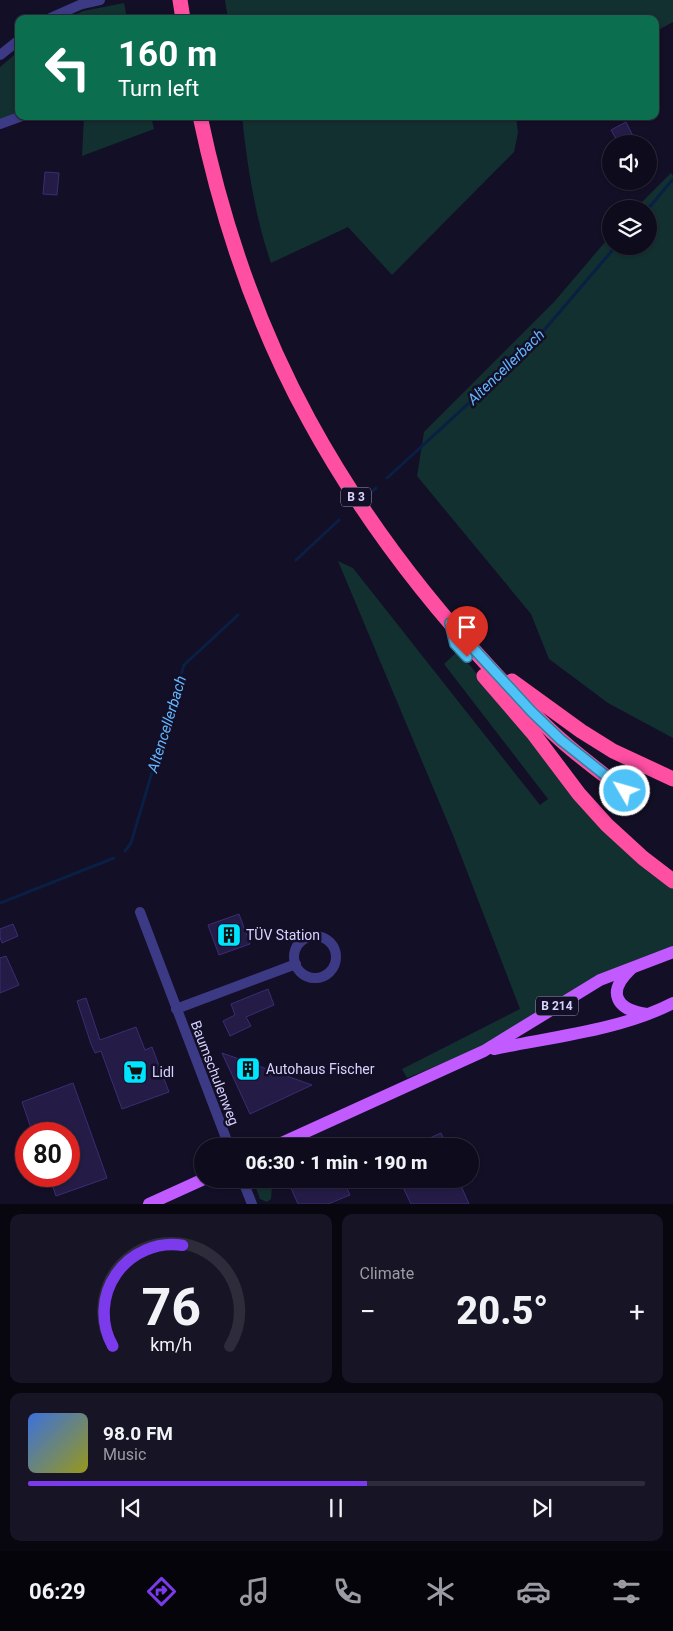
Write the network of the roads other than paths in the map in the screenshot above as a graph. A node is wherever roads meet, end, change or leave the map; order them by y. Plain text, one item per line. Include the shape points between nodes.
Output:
1 (100, 0) edge
2 (180, 0) edge
3 (57, 15) edge
4 (182, 15) edge
5 (15, 43) edge
6 (0, 55) edge
7 (15, 119) edge
8 (201, 120) edge
9 (0, 124) edge
10 (450, 623) junction
11 (483, 660) junction
12 (673, 778) edge
13 (625, 791) dead end
14 (673, 881) edge
15 (140, 912) dead end
16 (673, 952) edge
17 (296, 964) junction
18 (633, 967) junction
19 (673, 1003) edge
20 (176, 1009) junction
21 (651, 1014) junction
22 (484, 1051) junction
23 (226, 1138) edge
24 (293, 1138) edge
25 (194, 1184) edge
26 (246, 1188) edge
27 (149, 1204) edge
28 (252, 1204) edge

1 - 3 street
2 - 4 highway
5 - 6 street
7 - 9 street
8 - 10 highway, B 3 via 236,249 285,373 348,485 398,558
10 - 11 highway, B 3
10 - 14 highway via 455,644 532,732 579,794 618,835
11 - 12 highway via 581,732 613,751
11 - 13 highway, B 3 via 561,740
15 - 20 street, Baumschulenweg
16 - 18 main road, B 214
17 - 17 street via 307,976 323,976 334,965 334,949 328,940 318,936 307,938 296,949
17 - 20 street, Baumschulenweg
18 - 21 main road via 620,979 618,998 628,1010
18 - 22 main road, B 214 via 600,980
19 - 21 main road, B 214
20 - 23 street, Baumschulenweg
21 - 22 main road, B 214 via 607,1027
22 - 24 main road, B 214
25 - 27 main road
26 - 28 street

